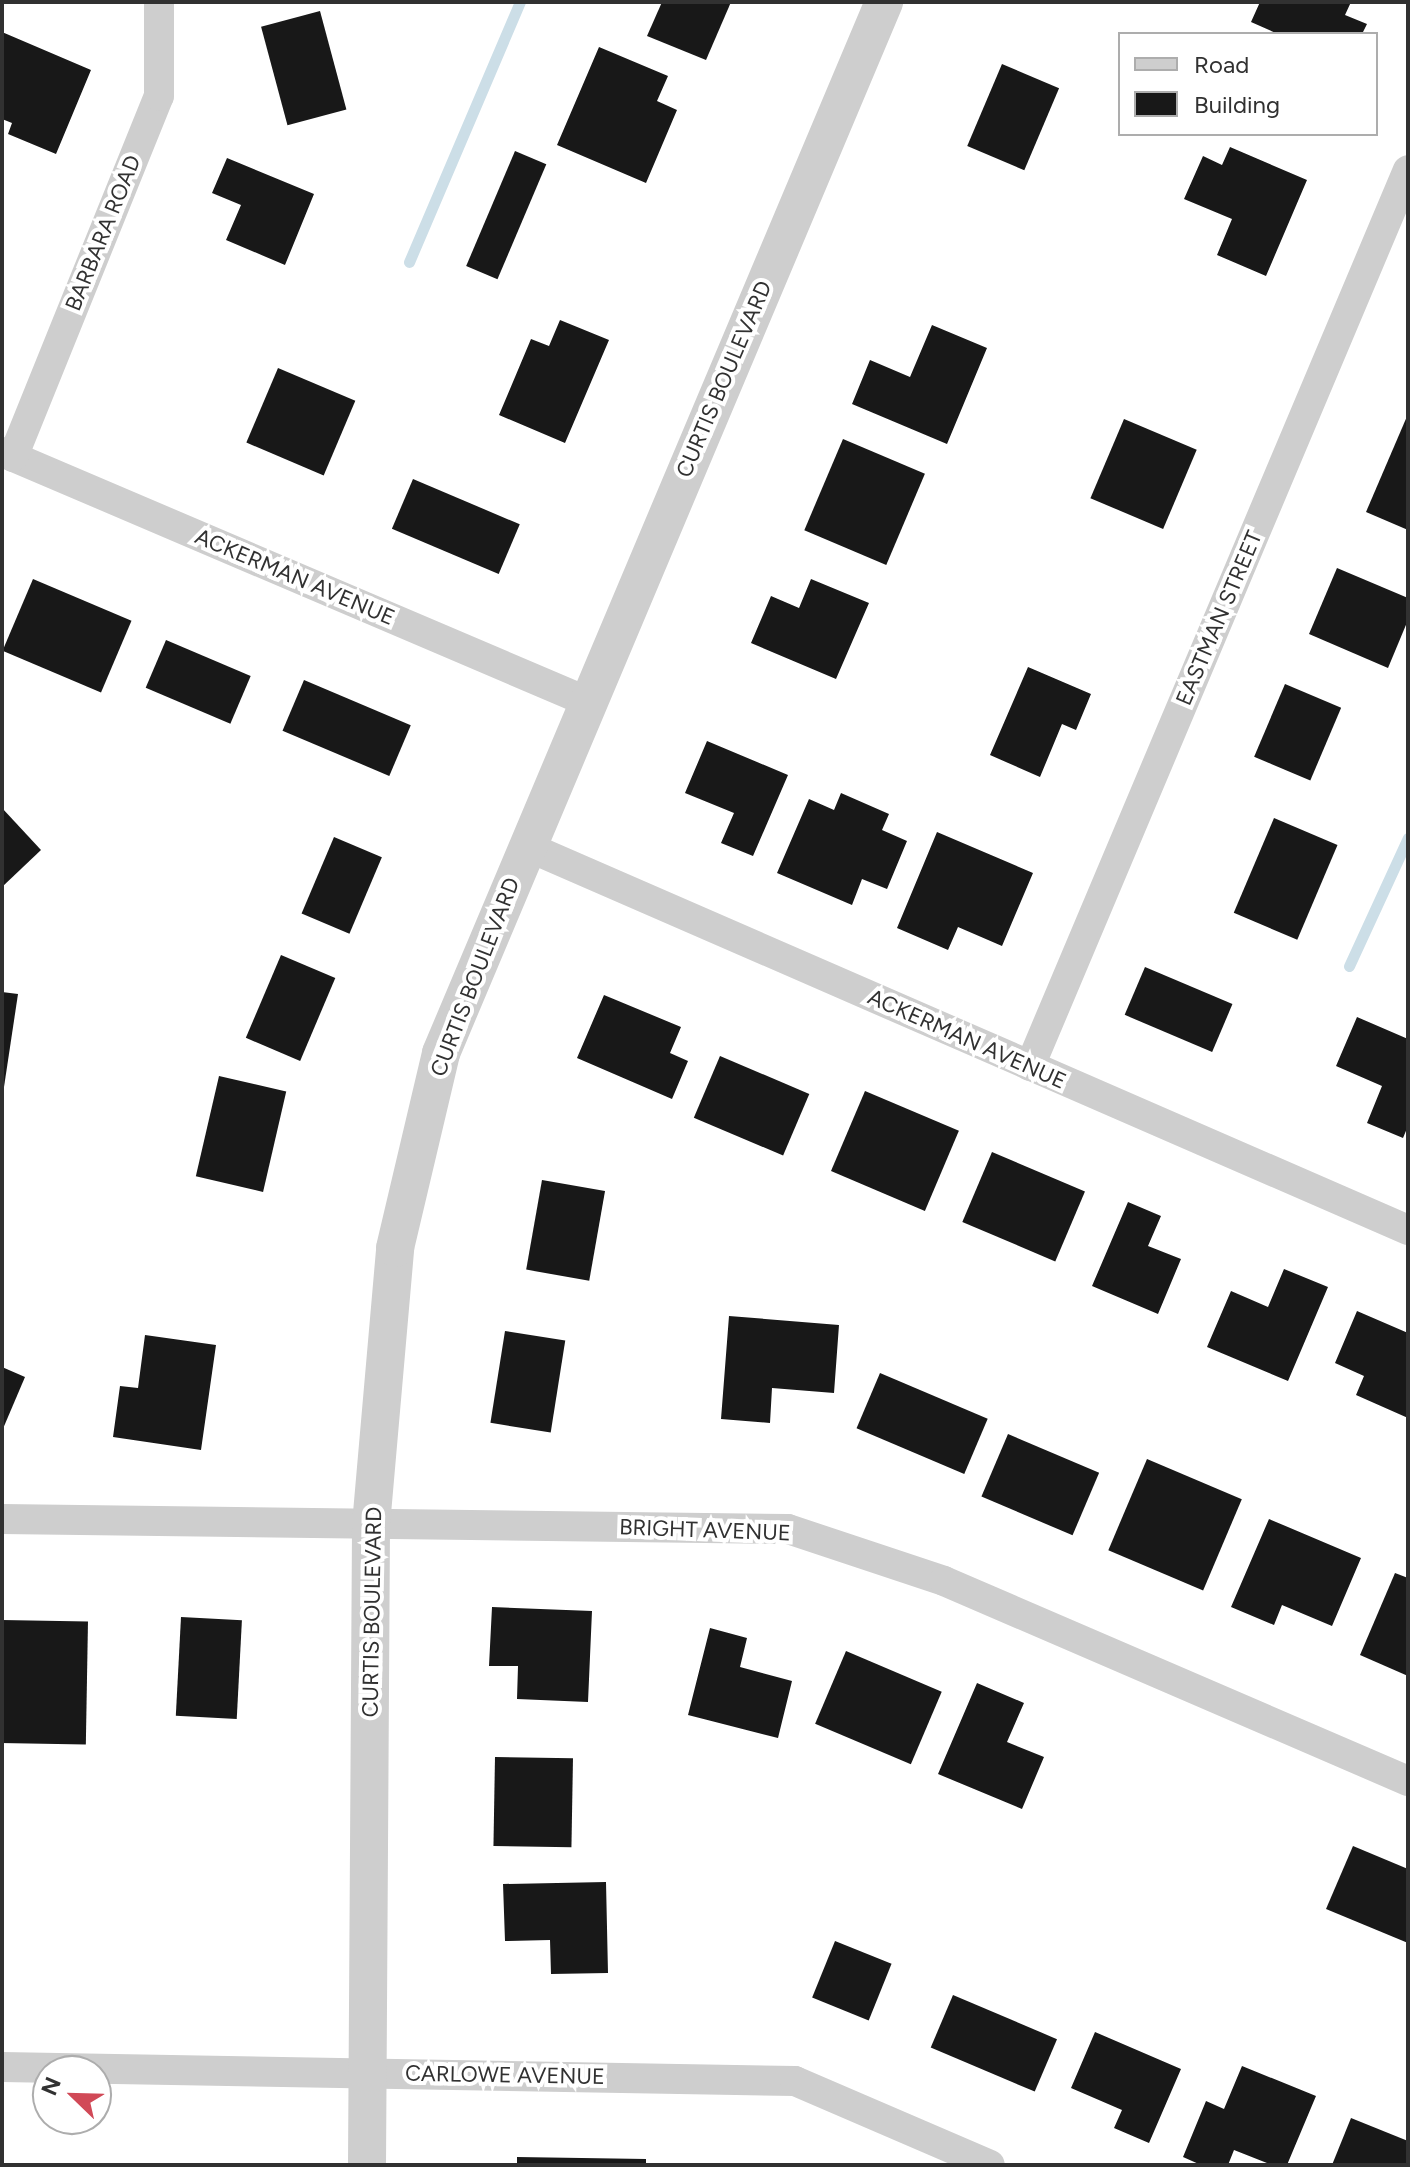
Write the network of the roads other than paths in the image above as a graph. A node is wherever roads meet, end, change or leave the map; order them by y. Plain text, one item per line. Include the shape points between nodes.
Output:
1 (159, 2) edge
2 (884, 2) edge
3 (1408, 170) edge
4 (8, 455) edge
5 (588, 702) junction
6 (526, 846) junction
7 (1030, 1066) junction
8 (1408, 1230) edge
9 (2, 1519) edge
10 (371, 1525) junction
11 (1408, 1781) edge
12 (2, 2067) edge
13 (369, 2072) junction
14 (367, 2165) edge
15 (990, 2165) edge

1 - 4 street, BARBARA ROAD via 159,96
2 - 5 street, CURTIS BOULEVARD
3 - 7 street, EASTMAN STREET
4 - 5 street, ACKERMAN AVENUE
5 - 6 street, CURTIS BOULEVARD
6 - 7 street, ACKERMAN AVENUE
6 - 10 street, CURTIS BOULEVARD via 441,1053 395,1248
7 - 8 street, ACKERMAN AVENUE
9 - 10 street, BRIGHT AVENUE
10 - 11 street, BRIGHT AVENUE via 788,1529 944,1581
10 - 13 street, CURTIS BOULEVARD
12 - 13 street, CARLOWE AVENUE
13 - 14 street, CURTIS BOULEVARD
13 - 15 street, CARLOWE AVENUE via 795,2081

